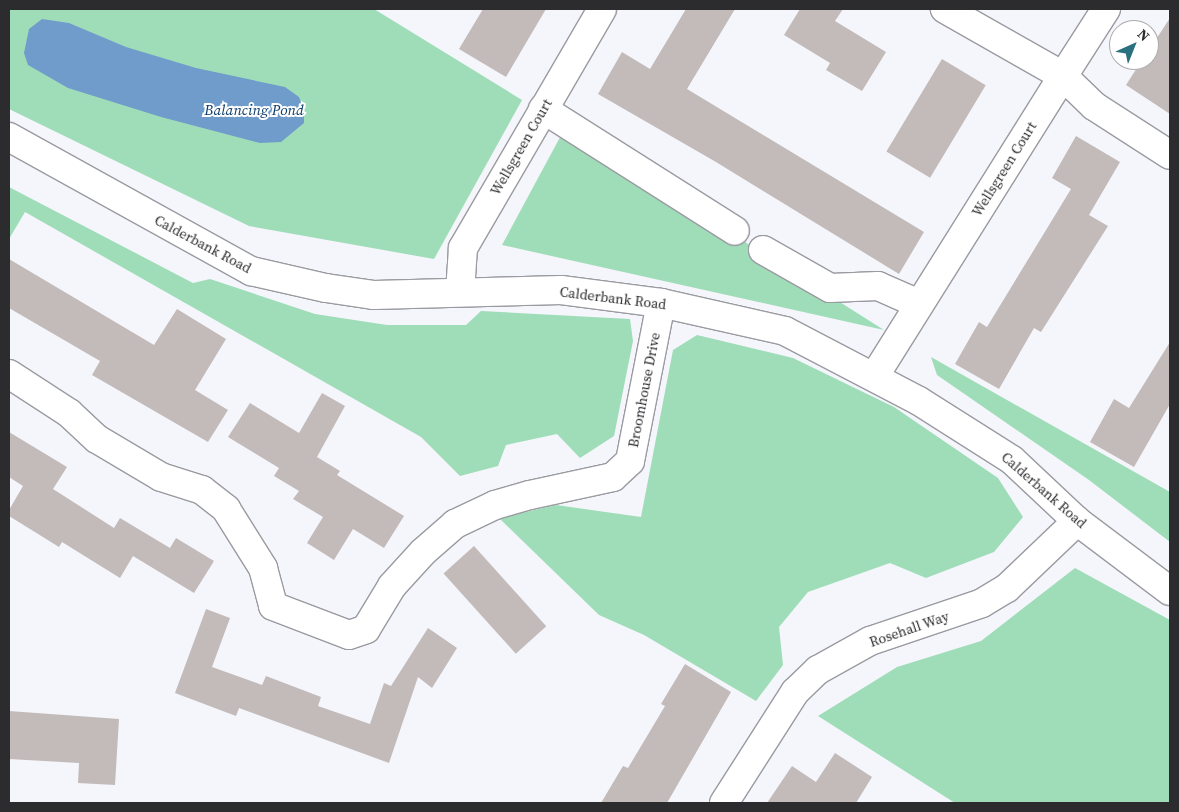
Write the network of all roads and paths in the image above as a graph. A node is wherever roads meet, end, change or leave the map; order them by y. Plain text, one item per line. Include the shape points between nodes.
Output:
1 (602, 9) edge
2 (945, 9) edge
3 (1106, 9) edge
4 (1063, 76) junction
5 (543, 109) junction
6 (9, 137) edge
7 (1170, 154) edge
8 (735, 231) dead end
9 (763, 250) dead end
10 (460, 292) junction
11 (661, 303) junction
12 (919, 304) junction
13 (9, 374) edge
14 (874, 377) junction
15 (1077, 521) junction
16 (1170, 592) edge
17 (724, 803) edge

1 - 5 street, Wellsgreen Court
2 - 4 street
3 - 4 street, Wellsgreen Court
4 - 7 street via 1094,106
4 - 12 street, Wellsgreen Court
5 - 8 street
5 - 10 street, Wellsgreen Court via 463,248
6 - 10 street, Calderbank Road via 251,272 374,295
9 - 12 street via 830,288 878,286
10 - 11 street, Calderbank Road via 562,290
11 - 13 street, Broomhouse Drive via 630,461 613,478 530,494 494,505 455,524 392,586 366,629 350,636 273,606 263,568 226,509 208,495 161,477 97,439 69,413
11 - 14 street, Calderbank Road via 785,331
12 - 14 street, Wellsgreen Court
14 - 15 street, Calderbank Road via 919,401 1012,460
15 - 16 street, Calderbank Road
15 - 17 street, Rosehall Way via 1014,582 982,603 877,638 818,670 795,692

